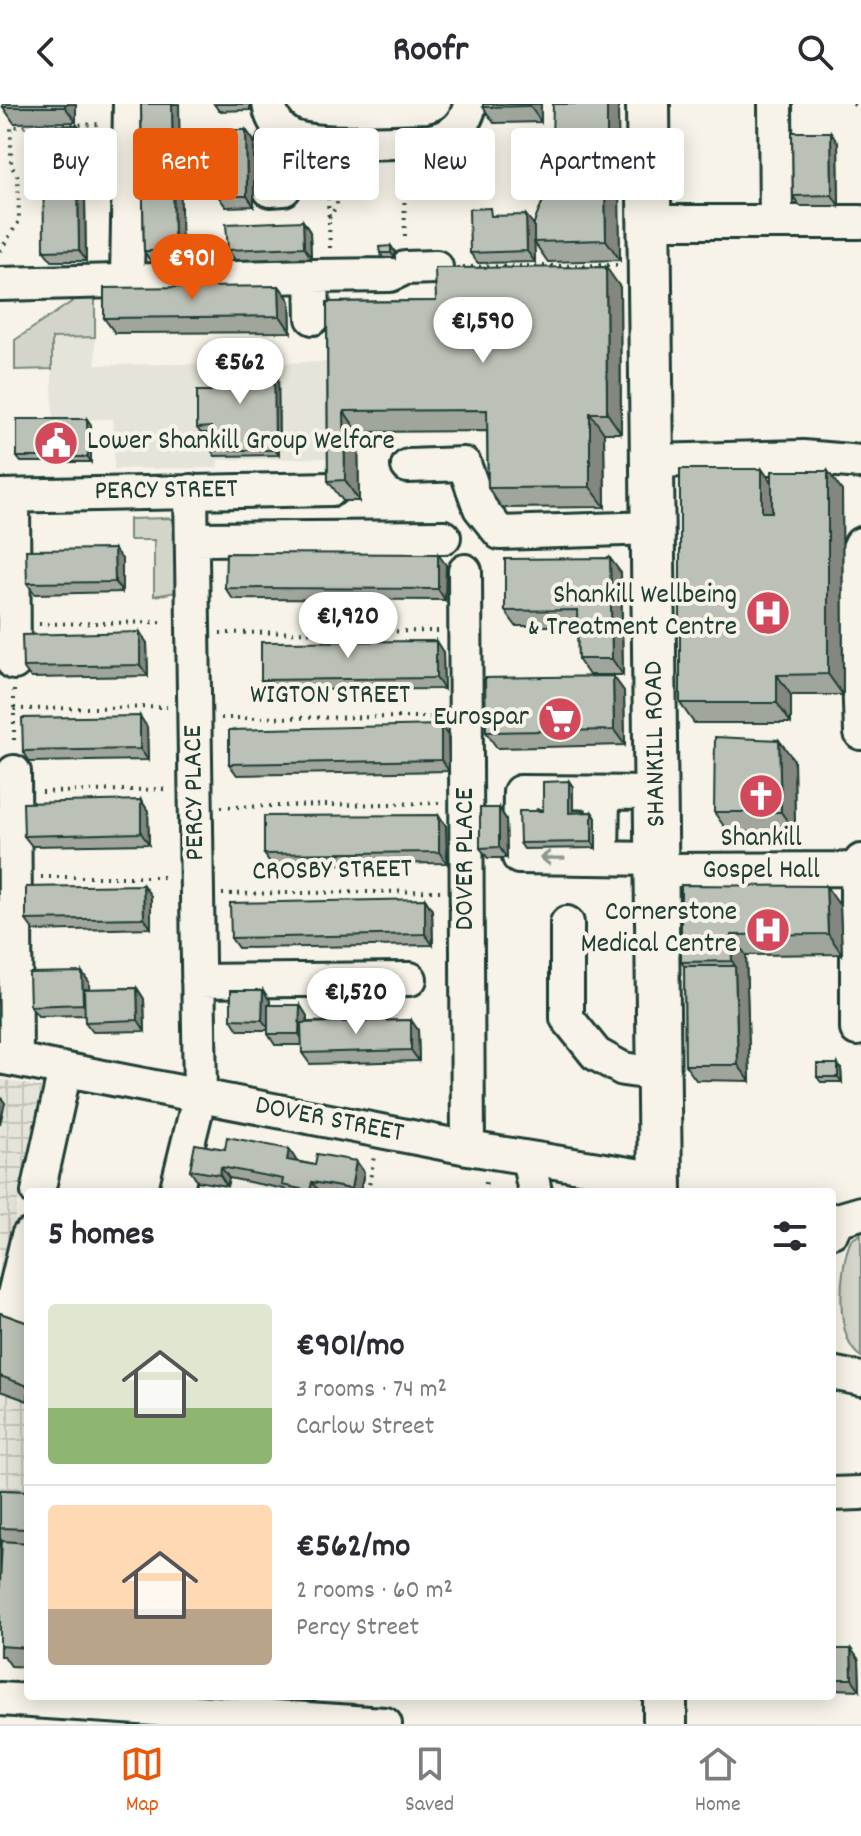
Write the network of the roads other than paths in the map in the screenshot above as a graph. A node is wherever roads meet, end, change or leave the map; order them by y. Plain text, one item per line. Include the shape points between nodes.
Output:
1 (470, 104) edge
2 (648, 104) edge
3 (775, 104) edge
4 (130, 114) edge
5 (283, 123) edge
6 (649, 222) junction
7 (776, 222) junction
8 (861, 222) edge
9 (418, 272) road end
10 (321, 276) junction
11 (127, 280) junction
12 (0, 284) edge
13 (313, 318) dead end
14 (653, 461) junction
15 (861, 462) edge
16 (408, 466) dead end
17 (332, 489) edge
18 (191, 491) junction
19 (6, 496) edge
20 (654, 528) junction
21 (444, 537) dead end
22 (192, 539) junction
23 (861, 544) edge
24 (465, 571) dead end
25 (14, 663) road end
26 (861, 733) edge
27 (14, 782) road end
28 (603, 793) junction
29 (657, 793) junction
30 (602, 858) junction
31 (861, 861) edge
32 (658, 865) junction
33 (860, 868) edge
34 (567, 923) dead end
35 (410, 979) dead end
36 (198, 981) junction
37 (857, 1029) dead end
38 (8, 1058) edge
39 (65, 1070) junction
40 (659, 1074) junction
41 (200, 1095) junction
42 (468, 1148) junction
43 (528, 1181) edge
44 (660, 1186) edge
45 (39, 1188) edge
46 (177, 1188) edge
47 (861, 1213) edge
48 (836, 1222) edge
49 (24, 1273) edge
50 (19, 1319) edge
51 (836, 1374) edge
52 (861, 1379) edge
53 (861, 1493) edge
54 (836, 1494) edge
55 (0, 1699) edge
56 (24, 1700) edge
57 (37, 1700) edge
58 (665, 1700) edge
59 (147, 1703) edge
60 (367, 1714) edge
61 (665, 1724) edge

1 - 5 street via 461,126 421,153
2 - 6 main road, SHANKILL ROAD
3 - 7 street
4 - 11 street
6 - 7 street
6 - 14 main road, SHANKILL ROAD
7 - 8 street
9 - 10 street
10 - 11 street
10 - 13 street
11 - 12 street
14 - 15 street via 803,457
14 - 20 main road, SHANKILL ROAD
16 - 20 street via 464,464 480,508 500,533
17 - 18 street, PERCY STREET
18 - 19 street, PERCY STREET
18 - 22 street, PERCY PLACE
19 - 25 street
20 - 29 main road, SHANKILL ROAD
21 - 22 street, PERCY STREET
22 - 36 street, PERCY PLACE
23 - 26 street via 855,557
24 - 42 street, DOVER PLACE
27 - 38 street
28 - 29 street
28 - 30 street
30 -> 28 street via 519,857 520,792
29 - 32 main road, SHANKILL ROAD
30 - 32 street
31 - 33 street
32 - 33 street
32 - 40 main road, SHANKILL ROAD
33 - 37 street
34 - 40 street via 567,1018 596,1054 623,1069
35 - 36 street
36 - 41 street, PERCY PLACE
38 - 39 street, DOVER STREET
39 - 41 street, DOVER STREET
39 - 45 street
40 - 44 main road, SHANKILL ROAD
41 - 42 street, DOVER STREET
41 - 46 street, PERCY PLACE
42 - 43 street, DOVER STREET
43 - 44 street, DOVER STREET
47 - 48 street
49 - 50 street
51 - 52 street
53 - 54 street
55 - 56 street
57 - 59 street
58 - 61 main road
59 - 60 street

